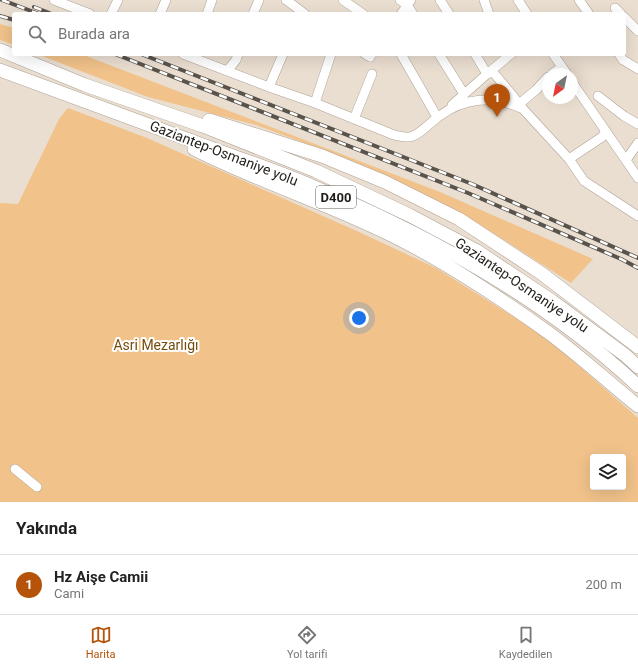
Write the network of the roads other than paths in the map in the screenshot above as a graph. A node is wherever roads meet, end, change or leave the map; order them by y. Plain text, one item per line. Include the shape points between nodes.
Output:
1 (54, 0) edge
2 (118, 0) edge
3 (166, 0) edge
4 (212, 0) edge
5 (259, 0) edge
6 (286, 0) edge
7 (343, 0) edge
8 (440, 0) edge
9 (484, 0) edge
10 (518, 0) edge
11 (579, 0) edge
12 (66, 2) edge
13 (406, 2) edge
14 (86, 12) edge
15 (112, 12) edge
16 (161, 12) edge
17 (208, 12) edge
18 (254, 12) edge
19 (301, 12) edge
20 (360, 12) edge
21 (402, 12) edge
22 (412, 12) edge
23 (448, 12) edge
24 (488, 12) edge
25 (525, 12) edge
26 (588, 12) edge
27 (626, 19) edge
28 (638, 31) edge
29 (0, 50) edge
30 (12, 55) edge
31 (15, 56) edge
32 (190, 56) edge
33 (237, 56) edge
34 (282, 56) edge
35 (330, 56) edge
36 (402, 56) edge
37 (440, 56) edge
38 (476, 56) edge
39 (508, 56) edge
40 (554, 56) edge
41 (620, 56) edge
42 (563, 68) edge
43 (0, 70) edge
44 (638, 70) edge
45 (227, 71) junction
46 (372, 74) dead end
47 (487, 74) junction
48 (542, 84) edge
49 (85, 85) junction
50 (269, 87) junction
51 (578, 91) edge
52 (464, 94) junction
53 (598, 96) dead end
54 (315, 103) junction
55 (521, 106) junction
56 (439, 116) junction
57 (134, 119) junction
58 (354, 119) junction
59 (638, 124) edge
60 (606, 131) junction
61 (638, 143) edge
62 (569, 159) junction
63 (626, 160) junction
64 (638, 178) edge
65 (638, 216) edge
66 (636, 344) edge
67 (638, 367) edge
68 (638, 386) edge
69 (627, 397) junction
70 (638, 406) edge
71 (638, 411) edge
72 (14, 469) dead end
73 (37, 487) dead end

1 - 12 street
2 - 15 street
3 - 16 street
4 - 17 street
5 - 18 street
6 - 19 street
7 - 20 street
8 - 23 street
9 - 24 street
10 - 25 street
11 - 26 street
12 - 14 street
13 - 21 street
13 - 22 street
27 - 28 street
29 - 30 highway, Gaziantep-Osmaniye yolu / D400
31 - 49 highway, Gaziantep-Osmaniye yolu / D400
32 - 45 street
33 - 45 street
34 - 50 street
35 - 54 street
36 - 56 street
37 - 52 street
38 - 47 street
39 - 47 street
40 - 42 street
41 - 44 street
43 - 57 highway, Gaziantep-Osmaniye yolu / D400
45 - 50 street
46 - 58 street
47 - 52 street
47 - 55 street via 493,72
48 - 55 street
49 - 66 highway via 230,126 322,156 385,182 459,219 541,273
49 - 67 highway, Gaziantep-Osmaniye yolu / D400 via 203,126 316,170 410,215 477,251 552,301
50 - 54 street
51 - 60 street
52 - 56 street
53 - 59 street
54 - 58 street
55 - 56 street via 502,101 466,102
55 - 62 street
56 - 58 street via 413,137 394,135
57 - 68 highway, Gaziantep-Osmaniye yolu / D400 via 314,186 470,262 547,312
57 - 69 highway via 229,167 338,211 405,242 467,278 549,333
60 - 62 street via 602,137
60 - 63 street
61 - 63 street
62 - 65 street via 584,181
63 - 64 street
69 - 70 highway
69 - 71 highway
72 - 73 street

